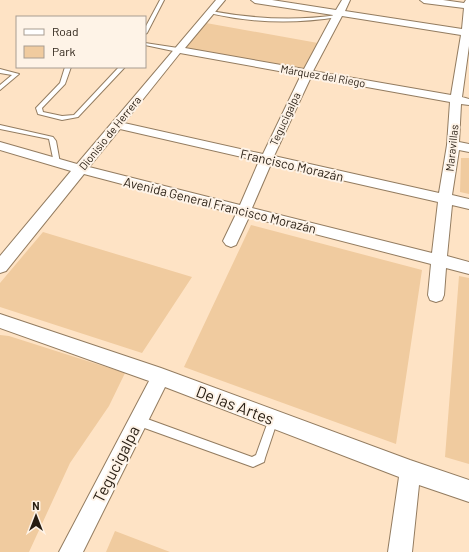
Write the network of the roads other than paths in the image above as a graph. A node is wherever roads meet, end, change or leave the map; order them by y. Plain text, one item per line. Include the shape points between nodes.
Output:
1 (162, 0) edge
2 (222, 0) edge
3 (255, 0) edge
4 (346, 0) edge
5 (424, 0) edge
6 (469, 2) edge
7 (468, 6) edge
8 (211, 12) junction
9 (339, 15) junction
10 (146, 31) edge
11 (468, 33) edge
12 (146, 44) edge
13 (178, 50) junction
14 (465, 64) edge
15 (68, 68) edge
16 (121, 68) edge
17 (0, 71) edge
18 (307, 73) junction
19 (0, 88) edge
20 (456, 100) junction
21 (469, 102) edge
22 (116, 125) junction
23 (0, 127) edge
24 (453, 145) junction
25 (0, 146) edge
26 (469, 148) edge
27 (266, 160) junction
28 (57, 163) junction
29 (81, 169) junction
30 (445, 199) junction
31 (469, 204) edge
32 (245, 211) junction
33 (231, 241) dead end
34 (440, 261) junction
35 (0, 267) edge
36 (469, 268) edge
37 (436, 295) dead end
38 (0, 321) edge
39 (161, 377) junction
40 (273, 419) junction
41 (139, 421) junction
42 (410, 471) junction
43 (469, 491) edge
44 (71, 552) edge
45 (400, 552) edge

1 - 10 lane
2 - 8 street, Dionisio de Herrera
3 - 9 street
4 - 9 street, Tegucigalpa
5 - 7 street
6 - 7 street, Maravillas
7 - 11 street, Maravillas
8 - 9 lane via 249,18 301,21
8 - 13 street, Dionisio de Herrera
9 - 11 street
9 - 18 street, Tegucigalpa
11 - 14 street, Maravillas
12 - 13 lane
13 - 18 street, Márquez del Riego
13 - 22 street, Dionisio de Herrera
14 - 20 street, Maravillas
15 - 16 lane via 63,83 40,108 40,113 61,118 76,116
17 - 19 lane via 16,74
18 - 20 street, Márquez del Riego
18 - 27 street, Tegucigalpa
20 - 21 street, Márquez del Riego
20 - 24 street, Maravillas
22 - 27 street, Francisco Morazán
22 - 29 street, Dionisio de Herrera
23 - 28 lane via 51,138
24 - 26 street
24 - 30 street, Maravillas
25 - 28 street, Avenida General Francisco Morazán
27 - 30 street, Francisco Morazán
27 - 32 street, Tegucigalpa
28 - 29 street, Avenida General Francisco Morazán
29 - 32 street, Avenida General Francisco Morazán
29 - 35 street, Dionisio de Herrera
30 - 31 street, Francisco Morazán
30 - 34 street, Maravillas
32 - 33 street, Tegucigalpa
32 - 34 street, Avenida General Francisco Morazán
34 - 36 street
34 - 37 street, Maravillas
38 - 39 street, De las Artes
39 - 40 street, De las Artes
39 - 41 street, Tegucigalpa
40 - 41 lane via 260,458 253,462
40 - 42 street, De las Artes
41 - 44 street, Tegucigalpa
42 - 43 street, De las Artes
42 - 45 street

